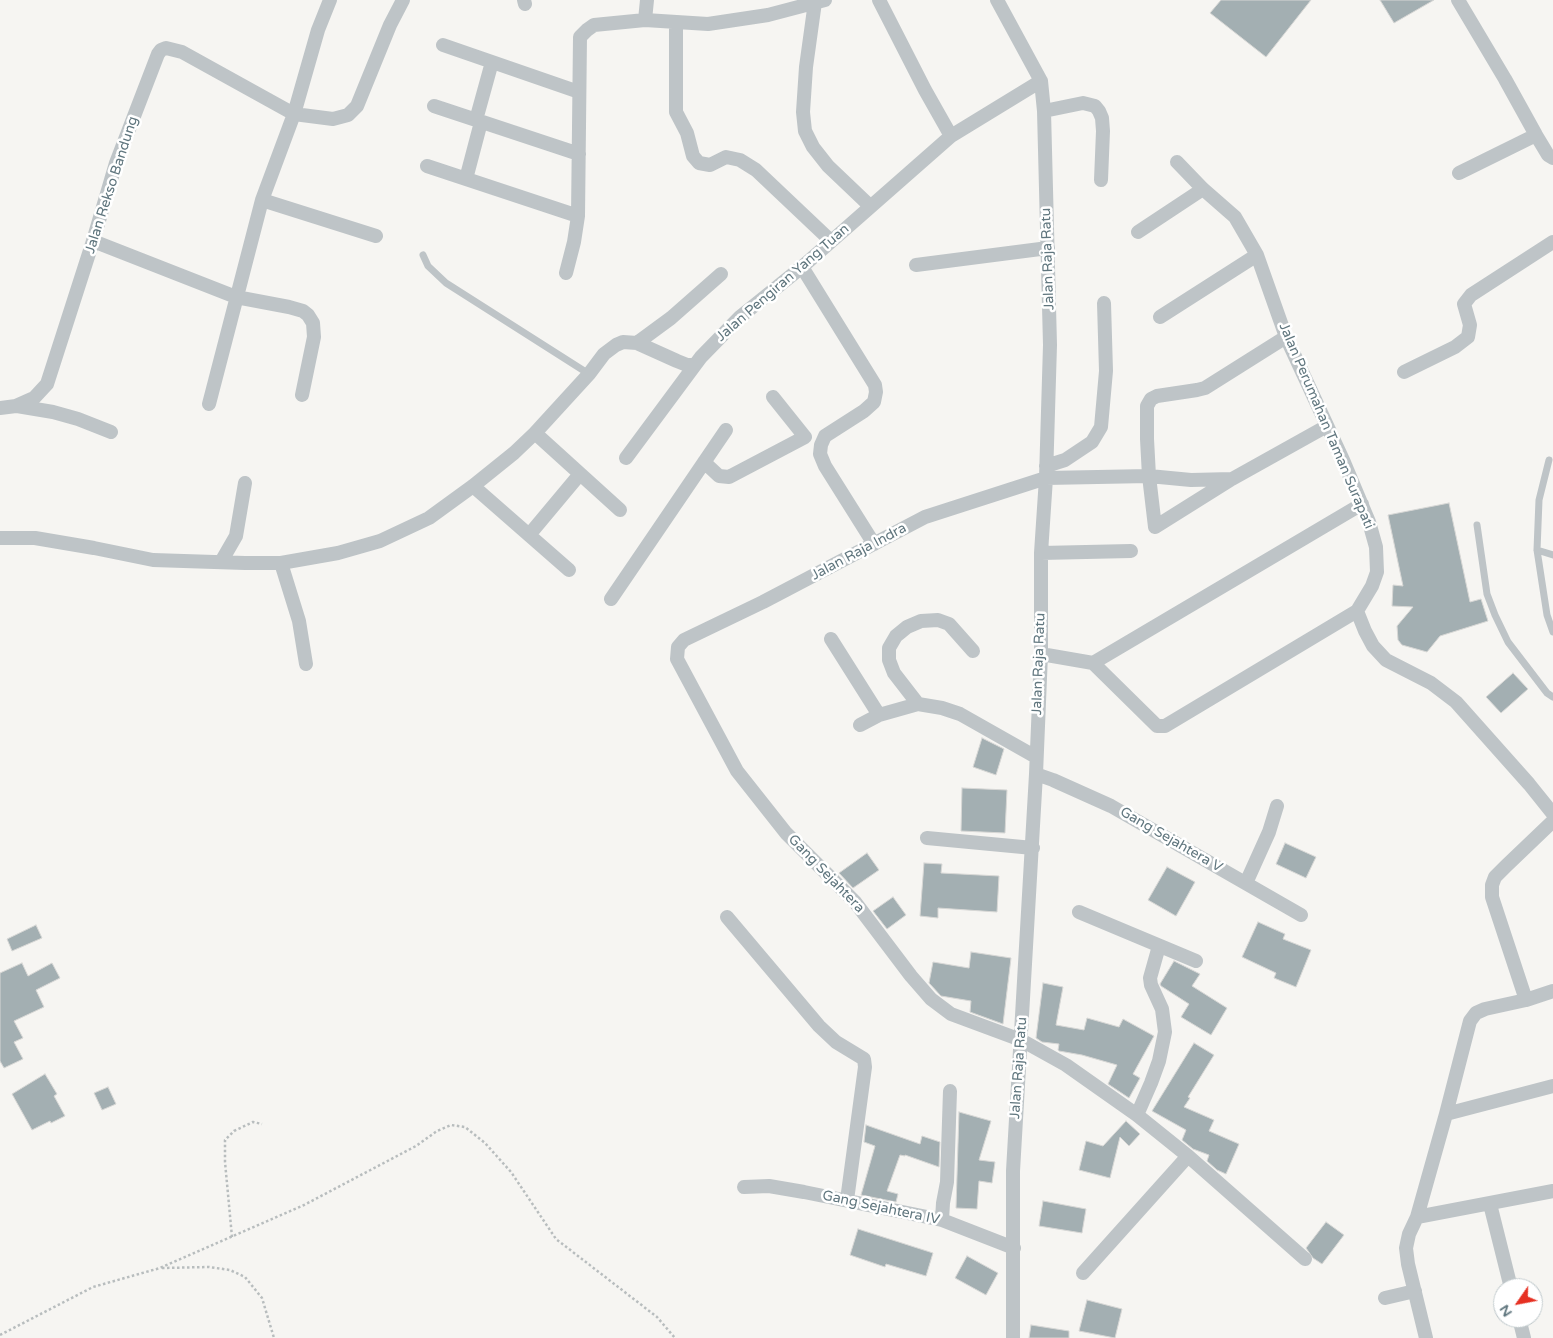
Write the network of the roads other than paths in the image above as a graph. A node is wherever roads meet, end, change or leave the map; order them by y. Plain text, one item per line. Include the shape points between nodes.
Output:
1 (330, 0) edge
2 (403, 0) edge
3 (647, 0) edge
4 (879, 0) edge
5 (997, 0) edge
6 (1458, 0) edge
7 (820, 1) edge
8 (646, 20) junction
9 (676, 23) junction
10 (443, 45) dead end
11 (492, 62) junction
12 (1041, 81) junction
13 (579, 92) junction
14 (434, 106) dead end
15 (1044, 111) junction
16 (294, 114) junction
17 (478, 121) junction
18 (1536, 135) junction
19 (951, 136) junction
20 (579, 154) junction
21 (1553, 158) edge
22 (1178, 162) dead end
23 (427, 166) dead end
24 (1459, 173) dead end
25 (466, 179) junction
26 (1101, 180) dead end
27 (1203, 189) junction
28 (262, 200) junction
29 (870, 206) junction
30 (578, 216) junction
31 (1138, 232) dead end
32 (376, 236) dead end
33 (93, 242) junction
34 (831, 242) junction
35 (1553, 242) edge
36 (1048, 248) junction
37 (423, 255) dead end
38 (1257, 255) junction
39 (916, 265) dead end
40 (802, 267) junction
41 (566, 273) dead end
42 (721, 274) dead end
43 (236, 297) junction
44 (1104, 303) dead end
45 (1160, 317) dead end
46 (1286, 337) junction
47 (637, 343) junction
48 (695, 365) junction
49 (1404, 372) dead end
50 (589, 374) junction
51 (302, 395) dead end
52 (773, 397) dead end
53 (209, 404) dead end
54 (16, 406) junction
55 (0, 408) edge
56 (1327, 426) junction
57 (726, 430) dead end
58 (111, 432) dead end
59 (535, 433) junction
60 (806, 437) junction
61 (823, 441) junction
62 (626, 458) dead end
63 (1549, 460) dead end
64 (704, 462) junction
65 (1046, 472) junction
66 (580, 474) junction
67 (1149, 476) junction
68 (1232, 479) junction
69 (245, 483) dead end
70 (472, 486) junction
71 (1362, 504) junction
72 (620, 510) dead end
73 (1477, 525) dead end
74 (529, 535) junction
75 (0, 538) edge
76 (874, 544) junction
77 (1536, 550) junction
78 (1131, 551) dead end
79 (1041, 553) junction
80 (1553, 555) edge
81 (221, 562) junction
82 (281, 563) junction
83 (568, 570) dead end
84 (611, 600) dead end
85 (1357, 611) junction
86 (1550, 612) edge
87 (1553, 632) edge
88 (831, 639) dead end
89 (973, 652) dead end
90 (1041, 654) junction
91 (677, 659) joint
92 (1093, 663) junction
93 (306, 664) dead end
94 (1553, 697) edge
95 (918, 704) junction
96 (879, 715) junction
97 (860, 725) dead end
98 (1036, 758) junction
99 (1036, 774) junction
100 (1277, 806) dead end
101 (1553, 814) edge
102 (1553, 821) edge
103 (927, 838) dead end
104 (1033, 848) junction
105 (1246, 883) junction
106 (1079, 912) dead end
107 (1301, 915) dead end
108 (727, 917) dead end
109 (1159, 946) junction
110 (1196, 961) dead end
111 (1553, 991) edge
112 (1526, 1000) junction
113 (1021, 1040) junction
114 (1553, 1086) edge
115 (950, 1091) dead end
116 (1446, 1114) junction
117 (1137, 1115) junction
118 (1188, 1156) junction
119 (744, 1187) dead end
120 (1553, 1191) edge
121 (847, 1200) junction
122 (1490, 1204) junction
123 (1417, 1216) junction
124 (942, 1220) junction
125 (1014, 1248) junction
126 (1304, 1259) dead end
127 (1083, 1273) dead end
128 (1509, 1278) edge
129 (1415, 1291) junction
130 (1385, 1298) dead end
131 (1013, 1338) edge
132 (1426, 1338) edge

1 - 16 street
2 - 16 street via 357,106 348,115 333,119
3 - 8 street
4 - 19 street
5 - 12 street, Jalan Raja Ratu
6 - 18 street
7 - 9 street via 768,15 717,23
7 - 29 street via 806,67 805,131 828,166
8 - 9 street
8 - 13 street via 594,25 580,37
9 - 34 street via 676,112 688,133 693,156 699,163 710,165 726,157 740,160 756,170
10 - 11 street
11 - 13 street
11 - 17 street
12 - 15 street, Jalan Raja Ratu
12 - 19 street, Jalan Pengiran Yang Tuan
13 - 20 street
14 - 17 street
15 - 26 street via 1083,103 1095,106 1102,118
15 - 36 street, Jalan Raja Ratu
16 - 28 street
16 - 33 street, Jalan Rekso Bandung via 182,52 161,50 116,162
17 - 20 street
17 - 25 street
18 - 21 street
18 - 24 street
19 - 29 street, Jalan Pengiran Yang Tuan
20 - 30 street
22 - 27 street, Jalan Perumahan Taman Surapati
23 - 25 street
25 - 30 street
27 - 31 street
27 - 38 street, Jalan Perumahan Taman Surapati via 1236,217
28 - 32 street
28 - 43 street
29 - 34 street, Jalan Pengiran Yang Tuan
30 - 41 street
33 - 43 street
33 - 54 street, Jalan Rekso Bandung via 47,384 34,398
34 - 40 street, Jalan Pengiran Yang Tuan
35 - 49 street via 1471,295 1464,304 1470,325 1468,337 1455,347
36 - 39 street
36 - 65 street, Jalan Raja Ratu via 1050,346
37 - 50 lane via 428,266 446,282
38 - 45 street
38 - 46 street, Jalan Perumahan Taman Surapati
40 - 48 street, Jalan Pengiran Yang Tuan via 740,317
40 - 61 street via 875,385 876,392 874,402 825,436
42 - 47 street
43 - 51 street via 290,307 302,311 313,322 314,337
43 - 53 street
44 - 65 street via 1106,371 1101,427 1092,442
46 - 56 street, Jalan Perumahan Taman Surapati
46 - 67 street via 1205,388 1150,400 1147,406
47 - 48 street via 687,365
47 - 50 street via 616,345 604,354
48 - 62 street, Jalan Pengiran Yang Tuan
50 - 59 street
52 - 60 street
54 - 55 street, Jalan Rekso Bandung
54 - 58 street via 53,412
56 - 68 street
56 - 71 street, Jalan Perumahan Taman Surapati
57 - 64 street
59 - 66 street
59 - 70 street
60 - 61 street
60 - 64 street via 729,477 719,476
61 - 76 street via 820,454 825,466
63 - 77 lane via 1539,500
64 - 84 street
65 - 67 street, Jalan Raja Indra via 1060,478
65 - 76 street, Jalan Raja Indra via 925,517
65 - 79 street, Jalan Raja Ratu
66 - 72 street
66 - 74 street
67 - 68 street, Jalan Raja Indra
67 - 68 street via 1155,527
69 - 81 street via 236,536
70 - 74 street
70 - 82 street via 429,518 380,541 338,553
71 - 85 street, Jalan Perumahan Taman Surapati via 1376,547 1377,572
71 - 92 street
73 - 94 lane via 1487,594 1495,615 1508,642
74 - 83 street
75 - 81 street via 35,538 153,560
76 - 91 street, Jalan Raja Indra via 684,640 678,646
77 - 80 lane
77 - 86 lane
78 - 79 street
79 - 90 street, Jalan Raja Ratu
81 - 82 street
82 - 93 street via 299,621
85 - 92 street via 1165,726 1157,726
85 - 101 street via 1373,646 1386,660 1431,683 1456,702
86 - 87 lane
88 - 96 street
89 - 95 street via 949,624 938,620 921,620 896,636 889,648 889,660 894,673
90 - 92 street
90 - 98 street, Jalan Raja Ratu
91 - 113 street, Gang Sejahtera via 737,771 786,833 855,902 932,999 951,1014
95 - 96 street
95 - 98 street via 960,714
96 - 97 street
98 - 99 street, Jalan Raja Ratu
99 - 104 street, Jalan Raja Ratu
99 - 105 street, Gang Sejahtera V via 1111,806
100 - 105 street
102 - 112 street via 1495,877 1492,886 1492,897
103 - 104 street
104 - 113 street, Jalan Raja Ratu
105 - 107 street, Gang Sejahtera V
106 - 109 street
108 - 121 street via 819,1026 836,1042 864,1059
109 - 110 street
109 - 117 street via 1150,978 1162,1009 1165,1032 1159,1061
111 - 112 street
112 - 116 street via 1485,1009 1470,1021
113 - 117 street, Gang Sejahtera via 1066,1065
113 - 125 street, Jalan Raja Ratu via 1013,1171
114 - 116 street
115 - 124 street
116 - 123 street
117 - 118 street, Gang Sejahtera
118 - 126 street, Gang Sejahtera
118 - 127 street
119 - 121 street, Gang Sejahtera IV via 768,1186
120 - 122 street
121 - 124 street, Gang Sejahtera IV
122 - 123 street
122 - 128 street
123 - 129 street via 1406,1248
124 - 125 street, Gang Sejahtera IV
125 - 131 street, Jalan Raja Ratu
129 - 130 street
129 - 132 street

